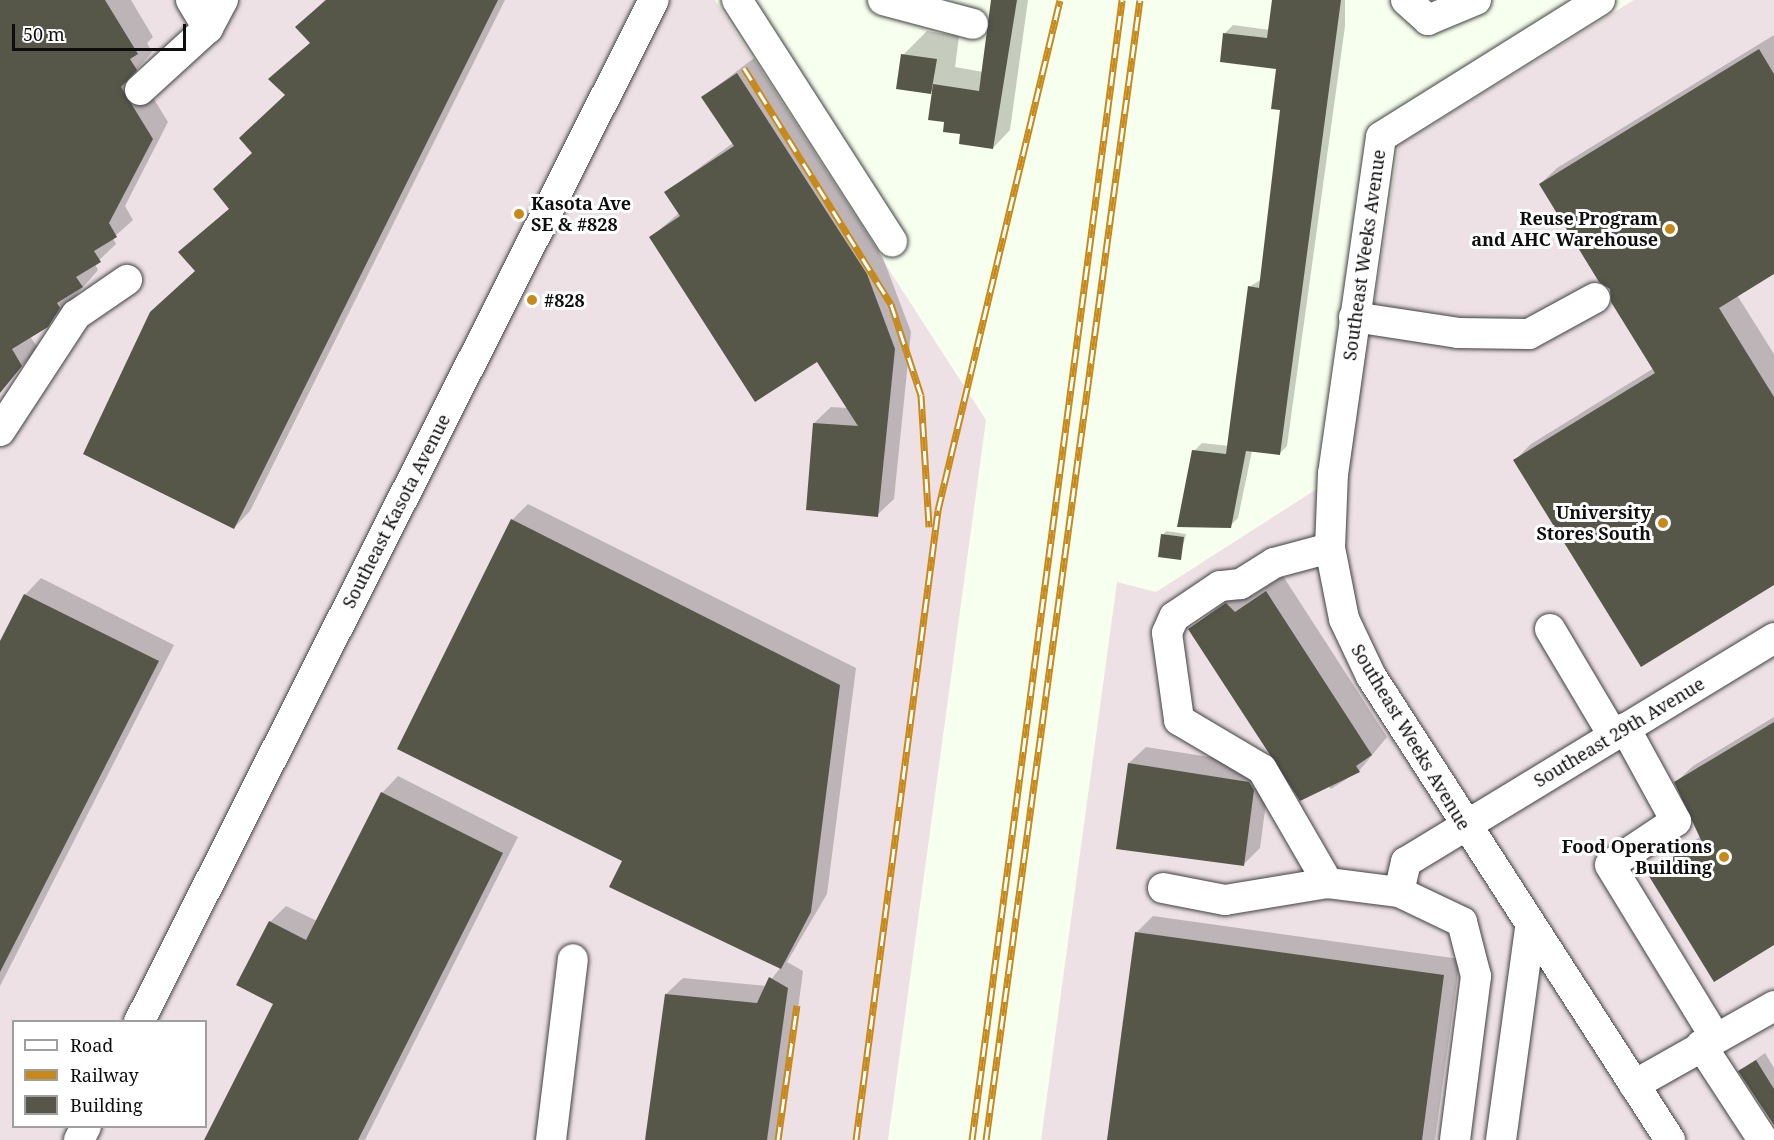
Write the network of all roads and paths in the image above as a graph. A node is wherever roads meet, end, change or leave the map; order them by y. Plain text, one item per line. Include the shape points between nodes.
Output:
1 (191, 0) edge
2 (223, 0) edge
3 (654, 0) edge
4 (737, 0) edge
5 (883, 0) edge
6 (1476, 0) edge
7 (1600, 0) edge
8 (1407, 4) edge
9 (973, 24) dead end
10 (208, 28) junction
11 (140, 90) dead end
12 (892, 241) dead end
13 (127, 280) dead end
14 (1595, 298) dead end
15 (1354, 317) junction
16 (0, 430) edge
17 (1330, 548) junction
18 (1550, 629) dead end
19 (1774, 638) edge
20 (1619, 731) junction
21 (1465, 827) junction
22 (1328, 883) junction
23 (1163, 888) dead end
24 (1399, 892) junction
25 (1530, 927) junction
26 (573, 959) dead end
27 (1774, 1006) edge
28 (140, 1020) edge
29 (1708, 1041) junction
30 (1634, 1085) junction
31 (551, 1140) edge
32 (1455, 1140) edge
33 (1501, 1140) edge
34 (1670, 1140) edge
35 (1763, 1140) edge

1 - 10 street
2 - 10 street
3 - 28 street, Southeast Kasota Avenue
4 - 12 street
5 - 9 street
6 - 8 street via 1428,20
7 - 15 street, Southeast Weeks Avenue via 1381,137
10 - 11 street
13 - 16 street via 76,315
14 - 15 street via 1529,334 1458,333
15 - 17 street, Southeast Weeks Avenue via 1330,507
17 - 21 street, Southeast Weeks Avenue via 1344,619 1356,647
17 - 22 street via 1274,563 1240,584 1220,586 1174,617 1167,633 1179,720 1262,770
18 - 20 street
19 - 20 street, Southeast 29th Avenue
20 - 21 street, Southeast 29th Avenue
20 - 29 street via 1676,821 1610,865
21 - 24 street, Southeast 29th Avenue via 1406,862
21 - 25 street, Southeast Weeks Avenue
22 - 23 street via 1225,900
22 - 24 street
24 - 32 street via 1462,922 1476,976
25 - 30 street, Southeast Weeks Avenue
25 - 33 street
26 - 31 street
27 - 29 street
29 - 30 street
29 - 35 street
30 - 34 street, Southeast Weeks Avenue

